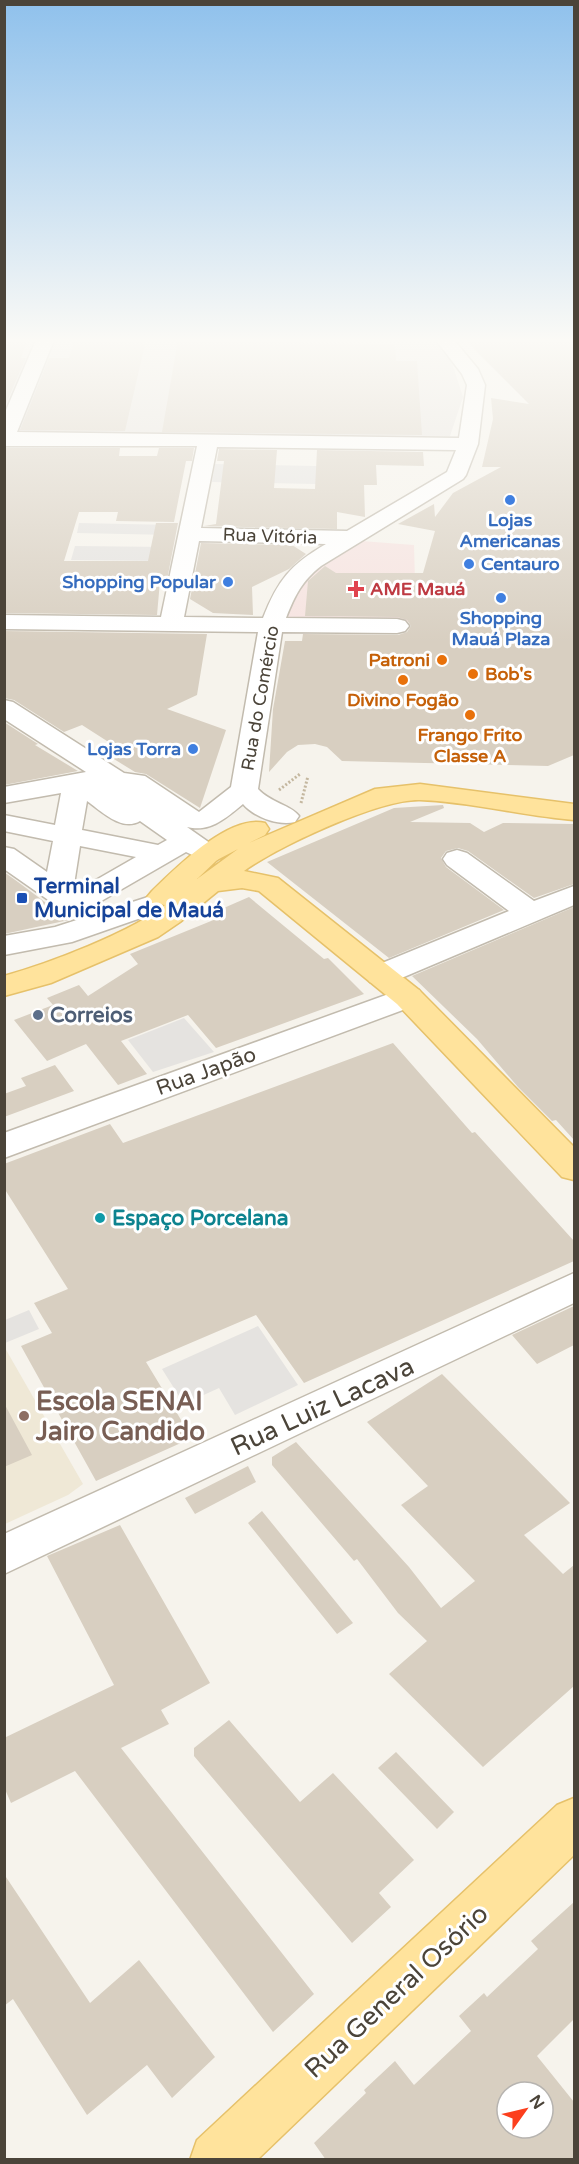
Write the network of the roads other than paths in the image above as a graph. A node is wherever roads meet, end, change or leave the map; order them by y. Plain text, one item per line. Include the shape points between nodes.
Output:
1 (208, 441) joint
2 (468, 441) edge
3 (468, 444) junction
4 (189, 534) junction
5 (350, 538) junction
6 (4, 622) edge
7 (171, 624) junction
8 (271, 626) junction
9 (397, 626) dead end
10 (4, 707) edge
11 (113, 778) junction
12 (76, 782) junction
13 (244, 790) junction
14 (4, 795) edge
15 (574, 795) edge
16 (574, 812) edge
17 (292, 813) junction
18 (4, 823) edge
19 (68, 835) junction
20 (4, 855) edge
21 (188, 856) junction
22 (457, 859) dead end
23 (574, 895) edge
24 (50, 896) junction
25 (148, 906) junction
26 (531, 913) junction
27 (5, 929) edge
28 (97, 953) junction
29 (4, 968) edge
30 (381, 975) junction
31 (4, 986) edge
32 (408, 997) junction
33 (4, 1004) edge
34 (4, 1146) edge
35 (574, 1168) edge
36 (574, 1287) edge
37 (4, 1556) edge
38 (572, 1830) edge
39 (217, 2160) edge

1 - 3 street
1 - 4 street
2 - 3 street, Rua do Comércio
3 - 5 street, Rua do Comércio via 456,475
4 - 5 street, Rua Vitória
4 - 7 street
5 - 8 street, Rua do Comércio via 298,573 286,589
6 - 7 street
7 - 8 street
8 - 9 street
8 - 13 street, Rua do Comércio
10 - 11 street
11 - 12 street
11 - 13 street via 136,782 194,821 207,819
11 - 21 street via 116,792
12 - 14 street
12 - 19 street
12 - 21 street
13 - 17 street, Rua do Comércio via 258,805
15 - 17 main road via 407,780 369,785
16 - 21 main road via 420,792 386,795 268,844 239,861
17 - 21 main road
18 - 19 street
19 - 21 street
19 - 24 street
20 - 24 street
21 - 24 street via 74,905
21 - 25 main road via 174,887
21 - 28 main road via 170,916
21 - 30 main road via 242,879 268,884
22 - 26 street
23 - 26 street
25 - 27 street via 38,939
25 - 29 main road via 68,946
26 - 30 street
28 - 31 main road
28 - 33 main road via 42,990
30 - 32 main road
32 - 34 street, Rua Japão
32 - 35 main road
36 - 37 street, Rua Luiz Lacava
38 - 39 main road, Rua General Osório

